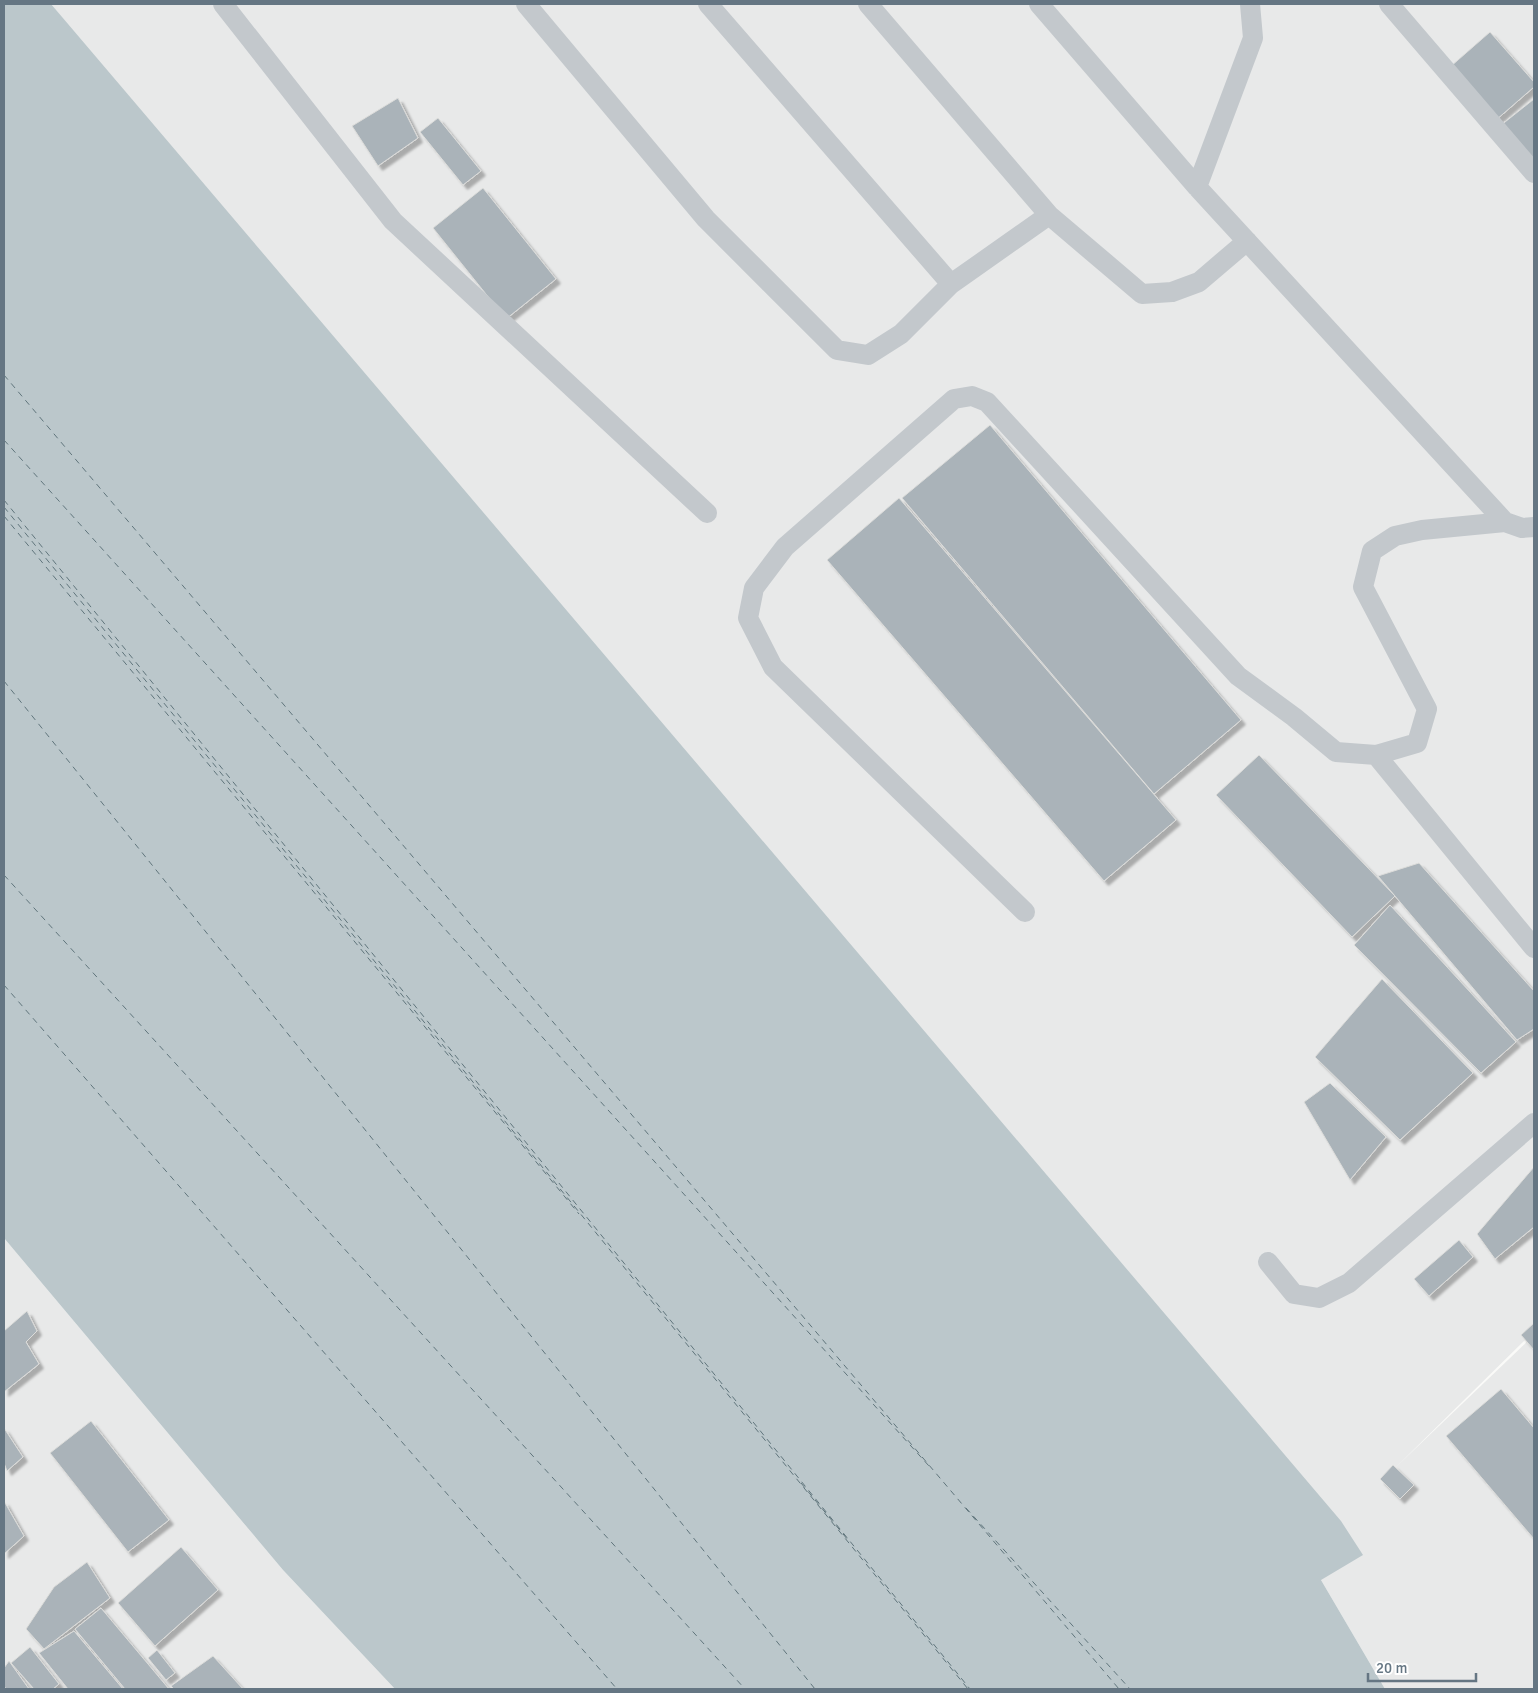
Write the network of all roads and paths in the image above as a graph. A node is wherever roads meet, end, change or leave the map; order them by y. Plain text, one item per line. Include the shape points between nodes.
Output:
1 (223, 4) edge
2 (526, 4) edge
3 (708, 4) edge
4 (868, 4) edge
5 (1039, 4) edge
6 (1250, 4) edge
7 (1389, 4) edge
8 (1534, 173) edge
9 (1197, 187) junction
10 (1050, 215) junction
11 (1247, 240) junction
12 (951, 284) junction
13 (707, 513) dead end
14 (1504, 522) junction
15 (1534, 527) edge
16 (1376, 755) junction
17 (1025, 912) dead end
18 (1534, 948) edge
19 (1534, 1123) edge
20 (1268, 1262) dead end

1 - 13 lane via 393,221
2 - 12 lane via 706,218 837,350 868,355 901,334
3 - 12 lane
4 - 10 lane
5 - 9 lane
6 - 9 lane via 1253,38
7 - 8 lane
9 - 11 lane
10 - 11 lane via 1142,294 1172,292 1199,282
10 - 12 lane
11 - 14 lane
14 - 15 lane via 1522,528
14 - 16 lane via 1422,530 1395,536 1372,551 1363,587 1427,709 1417,742
16 - 17 lane via 1336,752 1238,676 987,402 972,396 954,399 784,547 754,588 748,618 773,667
16 - 18 lane
19 - 20 lane via 1349,1283 1319,1298 1294,1294

